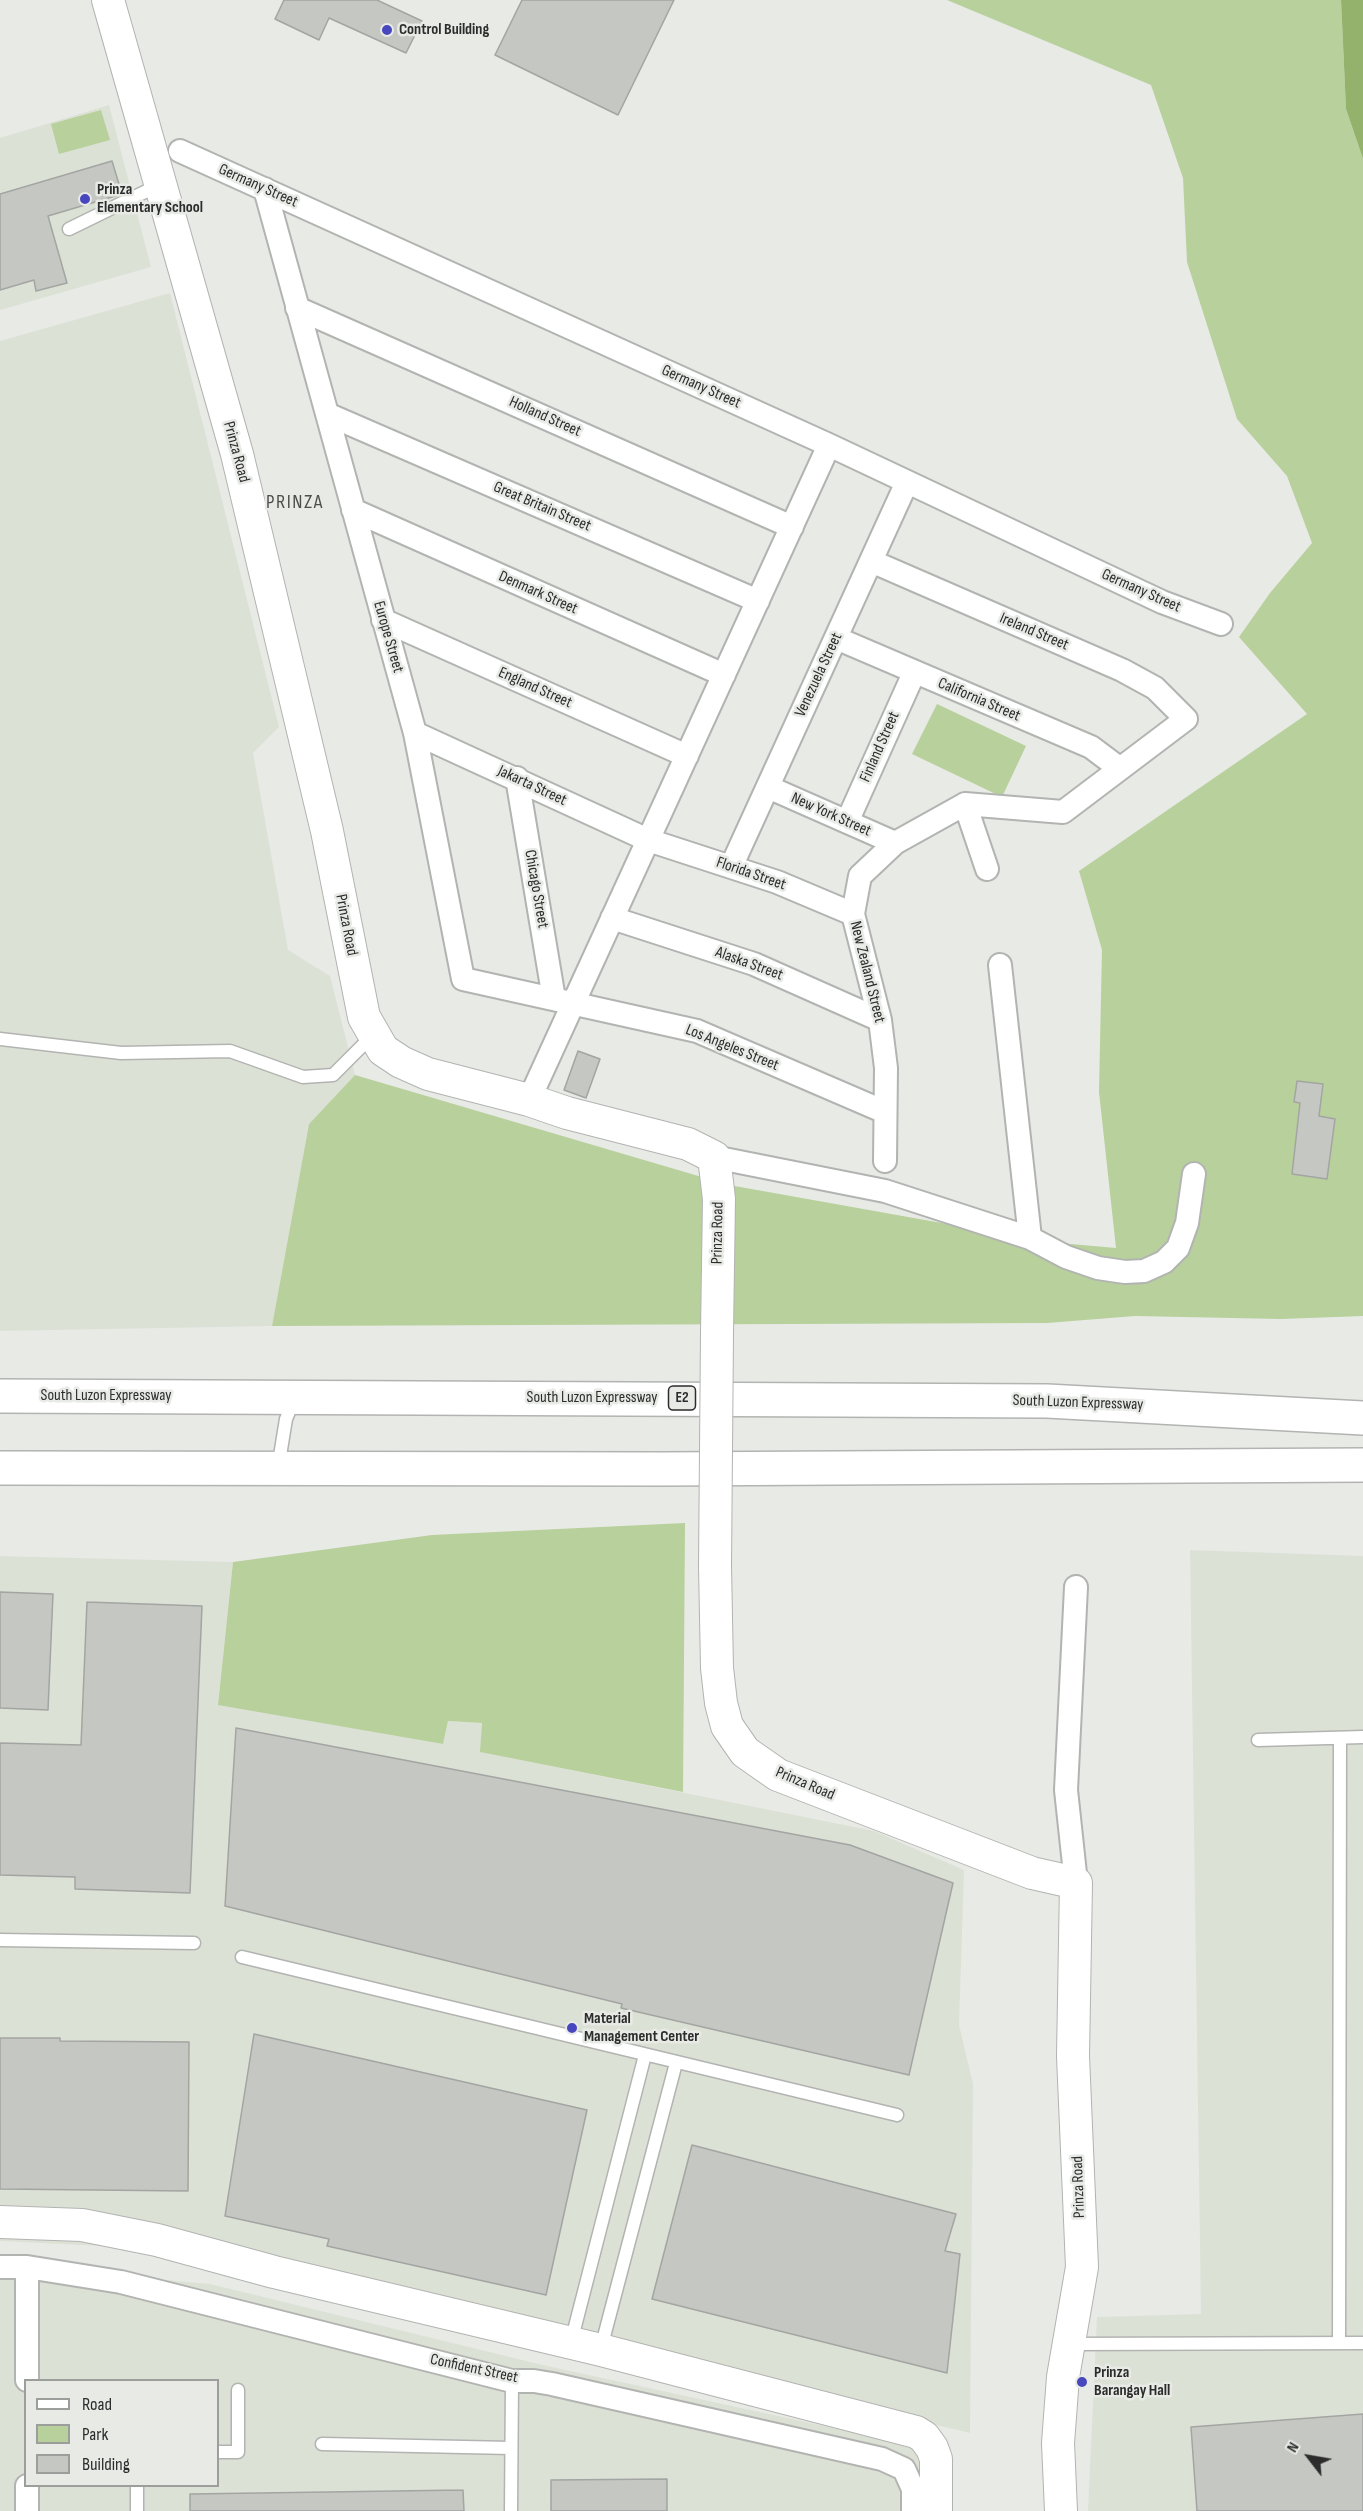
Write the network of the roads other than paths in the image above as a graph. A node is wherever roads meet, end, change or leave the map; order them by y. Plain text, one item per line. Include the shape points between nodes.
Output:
1 (108, 0) edge
2 (180, 151) dead end
3 (160, 184) junction
4 (265, 189) junction
5 (69, 228) dead end
6 (297, 308) junction
7 (327, 414) junction
8 (829, 445) junction
9 (908, 482) junction
10 (353, 510) junction
11 (792, 527) junction
12 (871, 561) junction
13 (758, 601) junction
14 (383, 620) junction
15 (1221, 624) dead end
16 (836, 638) junction
17 (914, 673) junction
18 (724, 675) junction
19 (415, 733) junction
20 (687, 756) junction
21 (1119, 768) junction
22 (517, 778) junction
23 (768, 787) junction
24 (965, 804) junction
25 (847, 822) junction
26 (648, 840) junction
27 (895, 843) junction
28 (731, 867) junction
29 (987, 869) dead end
30 (853, 914) junction
31 (612, 918) junction
32 (1000, 965) dead end
33 (564, 1001) junction
34 (880, 1020) junction
35 (374, 1035) junction
36 (0, 1039) edge
37 (529, 1100) junction
38 (885, 1112) junction
39 (714, 1157) junction
40 (885, 1161) dead end
41 (1194, 1174) dead end
42 (1030, 1238) junction
43 (0, 1396) edge
44 (296, 1396) junction
45 (1363, 1418) edge
46 (1363, 1465) edge
47 (0, 1468) edge
48 (278, 1468) junction
49 (1076, 1587) dead end
50 (1363, 1737) edge
51 (1340, 1738) junction
52 (1258, 1740) dead end
53 (1076, 1883) junction
54 (0, 1940) edge
55 (194, 1943) dead end
56 (242, 1958) dead end
57 (645, 2055) junction
58 (676, 2063) junction
59 (897, 2115) dead end
60 (0, 2222) edge
61 (0, 2267) edge
62 (27, 2267) junction
63 (1069, 2343) junction
64 (1339, 2343) junction
65 (1363, 2343) edge
66 (586, 2346) junction
67 (27, 2379) edge
68 (512, 2381) junction
69 (238, 2390) dead end
70 (322, 2444) dead end
71 (511, 2448) junction
72 (219, 2452) edge
73 (27, 2487) edge
74 (137, 2487) edge
75 (27, 2511) edge
76 (137, 2511) edge
77 (512, 2511) edge
78 (913, 2511) edge
79 (936, 2511) edge
80 (1061, 2511) edge

1 - 3 main road, Prinza Road
2 - 4 street, Germany Street
3 - 5 lane
3 - 35 main road, Prinza Road via 237,454 327,831 364,1017
4 - 6 street, Europe Street
4 - 8 street, Germany Street
6 - 7 street, Europe Street
6 - 11 street, Holland Street
7 - 10 street, Europe Street
7 - 13 street, Great Britain Street
8 - 9 street, Germany Street
8 - 11 street
9 - 12 street, Venezuela Street
9 - 15 street, Germany Street via 1162,602
10 - 14 street, Europe Street
10 - 18 street, Denmark Street
11 - 13 street
12 - 16 street, Venezuela Street
12 - 21 street, Ireland Street via 1155,688 1186,719
13 - 18 street
14 - 19 street, Europe Street
14 - 20 street, England Street
16 - 17 street, California Street
16 - 23 street, Venezuela Street
17 - 21 street, California Street via 1091,747
17 - 25 street, Finland Street
18 - 20 street
19 - 22 street, Jakarta Street
19 - 33 street, Europe Street via 463,979
20 - 26 street
21 - 24 street via 1063,812
22 - 26 street, Jakarta Street
22 - 33 street, Chicago Street
23 - 25 street, New York Street
23 - 28 street, Venezuela Street
24 - 27 street, New Zealand Street
24 - 29 street
25 - 27 street, New York Street
26 - 28 street, Florida Street
26 - 31 street
27 - 30 street, New Zealand Street via 860,876
28 - 30 street, Florida Street
30 - 34 street, New Zealand Street
31 - 33 street
31 - 34 street, Alaska Street via 754,964
32 - 42 street
33 - 37 street
33 - 38 street, Los Angeles Street via 697,1031
34 - 38 street, New Zealand Street via 886,1068
35 - 36 lane via 333,1075 303,1077 230,1051 121,1053
35 - 37 main road, Prinza Road via 383,1050 428,1074
37 - 39 main road, Prinza Road via 688,1144
38 - 40 street, New Zealand Street
39 - 42 street via 885,1191
39 - 53 main road, Prinza Road, bridge via 719,1199 717,1668 727,1725 746,1752 778,1775 1032,1874
41 - 42 street via 1187,1223 1178,1248 1164,1262 1144,1271 1098,1268
43 - 44 highway, South Luzon Expressway / E2
44 - 45 highway, South Luzon Expressway / E2 via 1047,1401
44 - 48 lane via 286,1419
46 - 48 highway
47 - 48 highway
49 - 53 street via 1066,1790
50 - 51 lane
51 - 52 lane
51 - 64 lane
53 - 63 main road, Prinza Road via 1073,2056 1082,2267
54 - 55 lane
56 - 57 lane
57 - 58 lane
57 - 66 lane
58 - 59 lane
58 - 66 lane
60 - 66 main road via 122,2232
61 - 62 street, Confident Street
62 - 67 street
62 - 68 street, Confident Street via 121,2282
63 - 64 lane
63 - 80 main road, Prinza Road via 1058,2443
64 - 65 lane
66 - 79 main road via 916,2432 924,2437 936,2459
68 - 71 lane
68 - 78 street, Confident Street via 552,2384 882,2459 904,2469 913,2490
69 - 72 lane via 238,2452
70 - 71 lane
71 - 77 lane
73 - 75 street
74 - 76 lane

